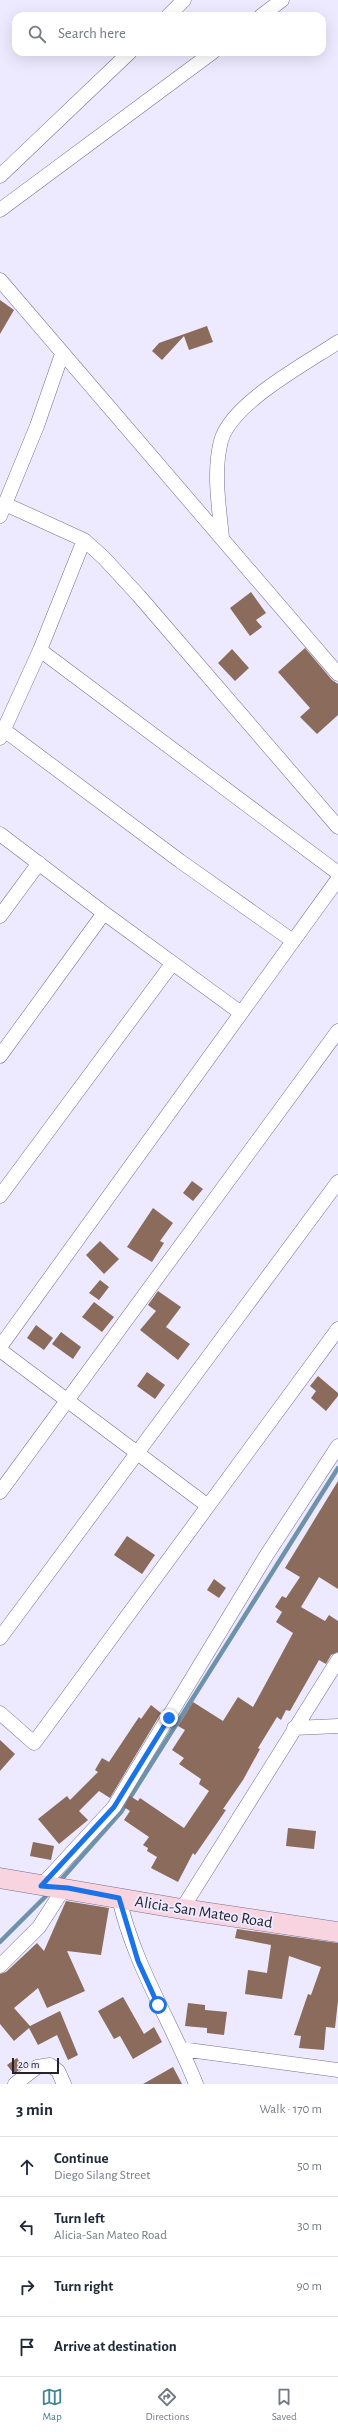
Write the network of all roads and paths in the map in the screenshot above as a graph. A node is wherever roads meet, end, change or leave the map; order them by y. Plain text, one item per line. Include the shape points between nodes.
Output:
1 (184, 0) edge
2 (282, 0) edge
3 (172, 12) edge
4 (266, 12) edge
5 (126, 56) edge
6 (208, 56) edge
7 (0, 176) edge
8 (0, 210) edge
9 (0, 280) edge
10 (338, 342) edge
11 (62, 354) junction
12 (3, 510) edge
13 (222, 538) junction
14 (84, 540) junction
15 (40, 650) junction
16 (338, 674) edge
17 (2, 735) edge
18 (338, 827) edge
19 (0, 834) edge
20 (39, 864) junction
21 (338, 873) edge
22 (338, 879) edge
23 (104, 914) junction
24 (0, 916) edge
25 (293, 941) junction
26 (172, 964) junction
27 (241, 1013) junction
28 (338, 1031) edge
29 (0, 1056) edge
30 (338, 1182) edge
31 (0, 1196) edge
32 (338, 1329) edge
33 (0, 1347) edge
34 (0, 1350) edge
35 (68, 1400) junction
36 (338, 1446) edge
37 (137, 1453) junction
38 (0, 1492) edge
39 (208, 1506) junction
40 (0, 1638) edge
41 (338, 1660) edge
42 (0, 1712) edge
43 (338, 1726) edge
44 (294, 1728) junction
45 (0, 1878) edge
46 (41, 1886) junction
47 (68, 1888) junction
48 (119, 1898) junction
49 (182, 1909) junction
50 (338, 1932) edge
51 (0, 1966) edge
52 (182, 2048) junction
53 (338, 2070) edge
54 (15, 2084) edge
55 (64, 2084) edge
56 (196, 2084) edge

1 - 3 street
2 - 4 street
5 - 7 street
6 - 8 street
9 - 11 street
10 - 13 street via 277,381 240,410 222,439 217,470
11 - 12 street
11 - 13 street
12 - 14 street
13 - 16 street
14 - 15 street
14 - 18 street via 140,596
15 - 17 street
15 - 21 street
17 - 25 street
19 - 20 street
20 - 23 street
20 - 24 street
22 - 25 street
23 - 26 street
23 - 29 street
25 - 27 street
26 - 27 street
26 - 31 street
27 - 33 street
28 - 35 street
30 - 37 street
32 - 39 street
34 - 35 street
35 - 37 street
35 - 38 street
36 - 46 street via 266,1556 114,1807
37 - 39 street
37 - 40 street
39 - 42 street via 34,1743
41 - 44 street
43 - 44 street
44 - 49 street
45 - 46 main road, Alicia-San Mateo Road
46 - 47 main road, Alicia-San Mateo Road
47 - 48 main road, Alicia-San Mateo Road
47 - 51 street via 59,1896 39,1927
48 - 49 main road, Alicia-San Mateo Road
48 - 52 street via 138,1961 158,2005
49 - 50 main road, Alicia-San Mateo Road
52 - 53 street
52 - 56 street
54 - 55 street via 37,2067 50,2065 58,2071

